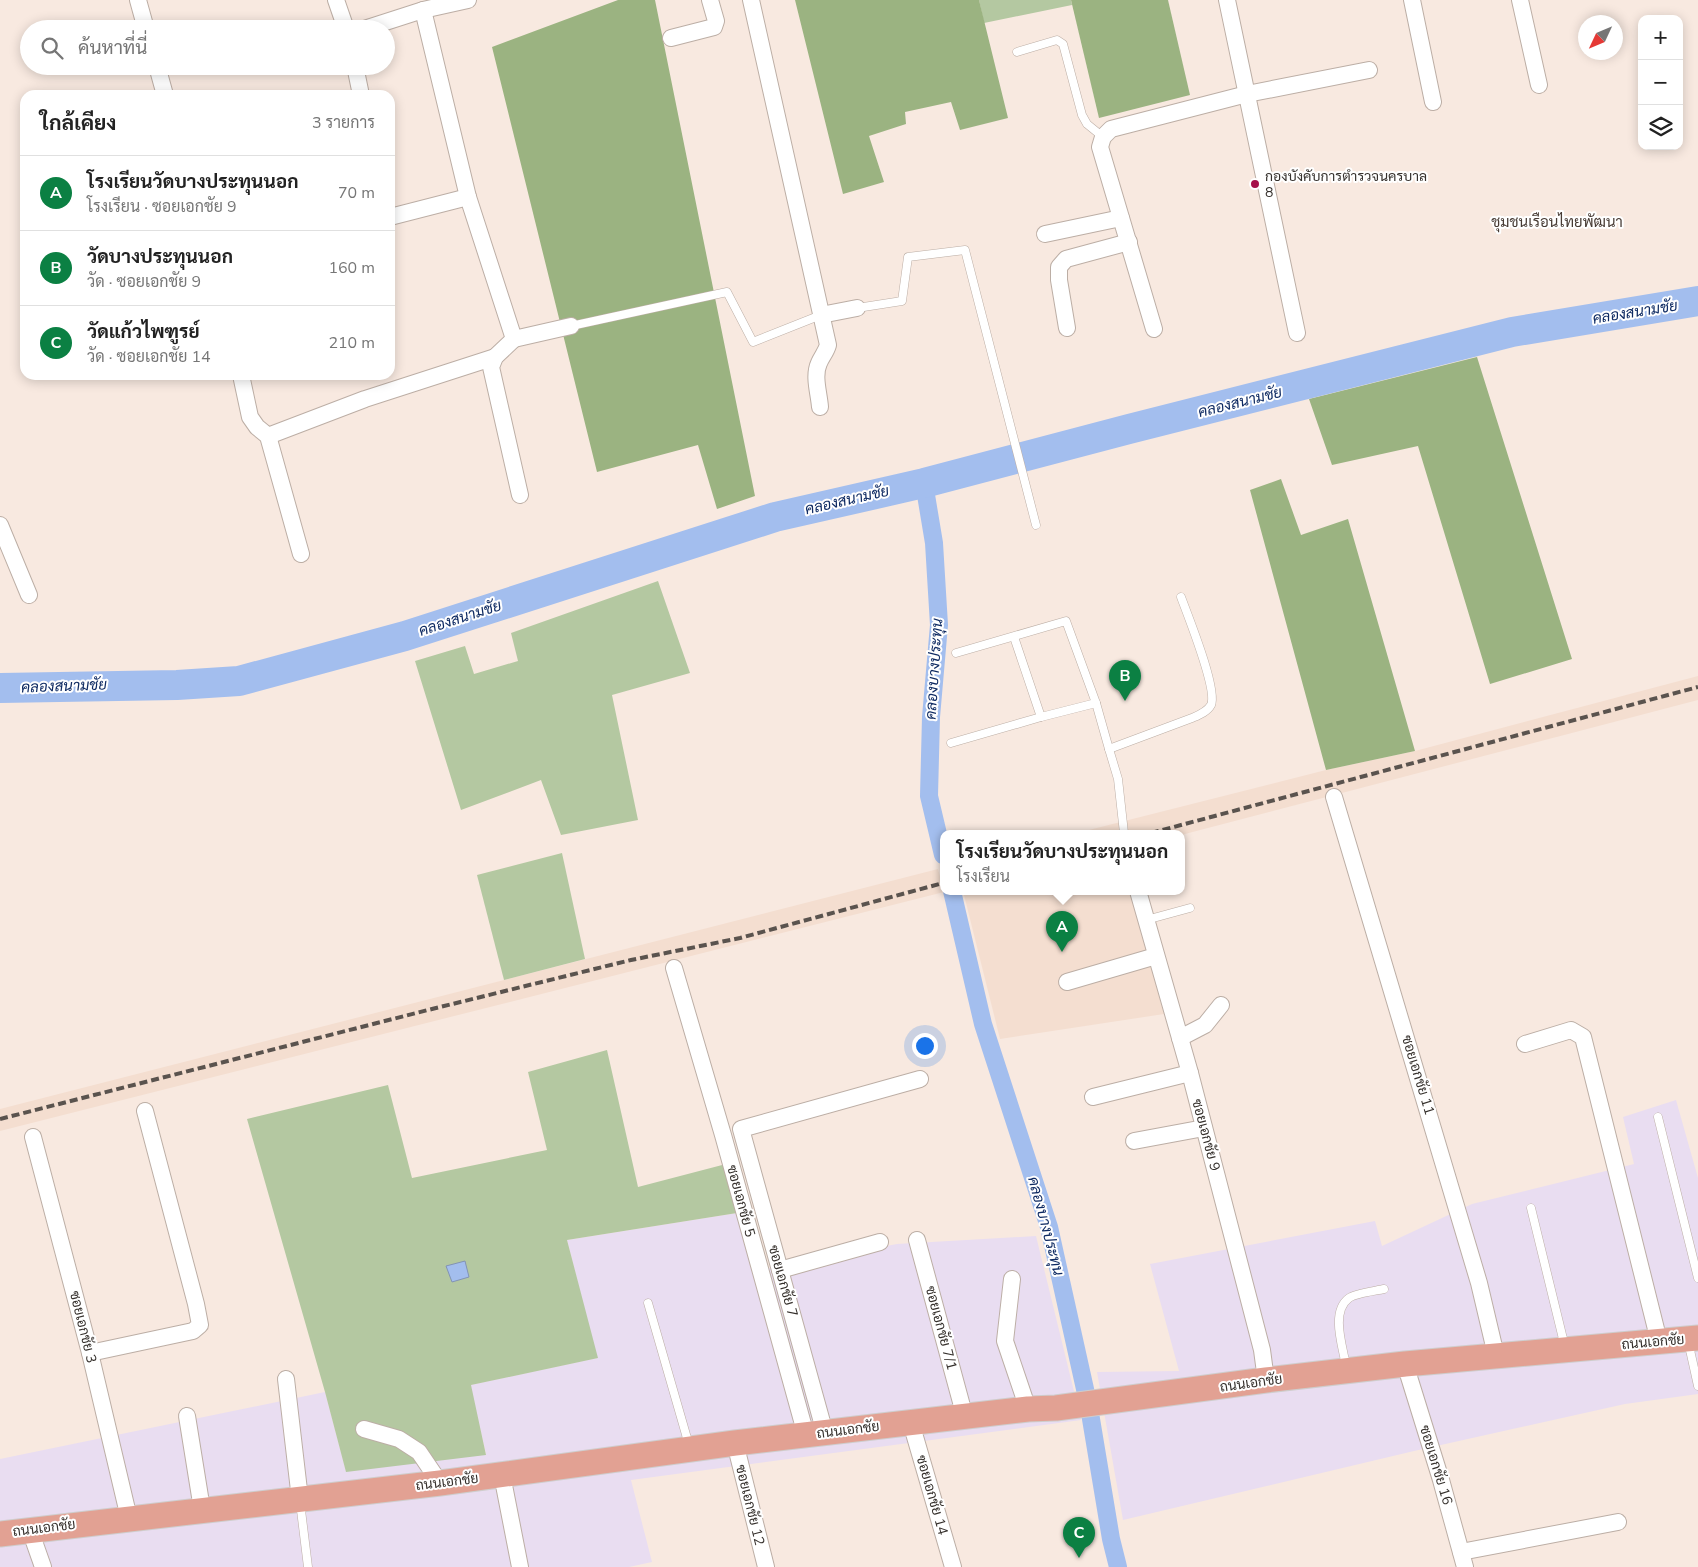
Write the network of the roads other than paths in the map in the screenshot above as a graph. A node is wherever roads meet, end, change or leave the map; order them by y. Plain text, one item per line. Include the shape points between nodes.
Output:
1 (138, 0) edge
2 (336, 0) edge
3 (468, 0) edge
4 (710, 0) edge
5 (751, 0) edge
6 (1227, 0) edge
7 (1412, 0) edge
8 (1520, 0) edge
9 (423, 10) junction
10 (144, 20) edge
11 (343, 20) edge
12 (392, 20) edge
13 (671, 38) dead end
14 (1018, 52) dead end
15 (1369, 70) dead end
16 (159, 75) edge
17 (357, 75) edge
18 (1539, 85) dead end
19 (164, 90) edge
20 (360, 90) edge
21 (1247, 94) junction
22 (1433, 102) dead end
23 (1103, 137) junction
24 (468, 197) junction
25 (395, 217) edge
26 (1121, 218) junction
27 (1045, 234) dead end
28 (1129, 242) junction
29 (857, 308) joint
30 (822, 315) junction
31 (571, 326) joint
32 (1067, 328) dead end
33 (1154, 329) dead end
34 (1298, 333) dead end
35 (514, 339) junction
36 (495, 357) junction
37 (242, 380) edge
38 (820, 407) dead end
39 (268, 436) junction
40 (520, 495) dead end
41 (0, 525) edge
42 (1036, 525) dead end
43 (301, 554) dead end
44 (29, 595) dead end
45 (1182, 597) dead end
46 (1014, 636) junction
47 (956, 653) dead end
48 (1096, 703) junction
49 (1041, 717) junction
50 (951, 743) dead end
51 (1109, 749) junction
52 (1334, 797) dead end
53 (1124, 830) edge
54 (1139, 895) edge
55 (1190, 908) dead end
56 (1146, 920) junction
57 (1156, 956) junction
58 (674, 968) dead end
59 (1068, 982) dead end
60 (1221, 1005) dead end
61 (1180, 1038) junction
62 (1525, 1044) dead end
63 (1190, 1073) junction
64 (920, 1079) dead end
65 (1093, 1097) dead end
66 (145, 1111) dead end
67 (1658, 1117) dead end
68 (1204, 1128) junction
69 (34, 1137) dead end
70 (1134, 1141) dead end
71 (1531, 1208) dead end
72 (917, 1240) dead end
73 (880, 1242) dead end
74 (780, 1270) junction
75 (1698, 1278) edge
76 (1012, 1279) dead end
77 (1384, 1289) dead end
78 (648, 1303) dead end
79 (1693, 1338) edge
80 (1659, 1341) junction
81 (1566, 1349) junction
82 (90, 1353) junction
83 (1496, 1355) junction
84 (1405, 1364) junction
85 (1347, 1371) junction
86 (286, 1379) dead end
87 (1266, 1380) junction
88 (1698, 1386) edge
89 (1028, 1410) junction
90 (187, 1416) dead end
91 (965, 1417) junction
92 (911, 1423) junction
93 (364, 1429) dead end
94 (816, 1434) junction
95 (735, 1444) junction
96 (690, 1449) junction
97 (502, 1475) junction
98 (440, 1483) junction
99 (300, 1499) junction
100 (202, 1509) junction
101 (129, 1518) junction
102 (1618, 1522) dead end
103 (30, 1530) junction
104 (0, 1534) edge
105 (1460, 1563) edge
106 (43, 1567) edge
107 (308, 1567) edge
108 (520, 1567) edge
109 (766, 1567) edge
110 (953, 1567) edge

1 - 10 street
2 - 11 street
3 - 9 street
4 - 13 street via 716,21 714,27
5 - 30 street
6 - 21 street
7 - 22 street
8 - 18 street
9 - 12 street
9 - 24 street
14 - 23 lane via 1057,40 1061,42 1082,115 1087,124
15 - 21 street
16 - 19 street
17 - 20 street
21 - 23 street via 1111,129
21 - 34 street
23 - 26 street via 1100,147
24 - 25 street
24 - 35 street
26 - 27 street
26 - 28 street
28 - 32 street via 1066,258 1059,267
28 - 33 street
29 - 30 street
29 - 42 lane via 902,301 908,257 965,250
30 - 31 lane via 753,342 727,292
30 - 38 street via 828,345 816,376
31 - 35 street
35 - 36 street
36 - 39 street via 365,399
36 - 40 street via 491,367
37 - 39 street via 250,417
39 - 43 street
41 - 44 street
45 - 51 lane via 1213,696 1210,706 1192,718
46 - 47 lane
46 - 48 lane via 1066,621
46 - 49 lane
48 - 49 lane
48 - 51 lane
49 - 50 lane
51 - 53 lane via 1118,779
52 - 83 street, ซอยเอกชัย 11 via 1479,1283
54 - 56 street, ซอยเอกชัย 9
55 - 56 lane
56 - 57 street, ซอยเอกชัย 9
57 - 59 street
57 - 61 street, ซอยเอกชัย 9
58 - 94 street, ซอยเอกชัย 5
60 - 61 street via 1205,1025
61 - 63 street, ซอยเอกชัย 9
62 - 80 street via 1571,1030 1583,1037
63 - 65 street
63 - 68 street, ซอยเอกชัย 9
64 - 74 street, ซอยเอกชัย 7 via 741,1129
66 - 82 street via 200,1324 193,1331
67 - 75 lane
68 - 70 street
68 - 87 street, ซอยเอกชัย 9 via 1262,1350
69 - 82 street, ซอยเอกชัย 3
71 - 81 lane
72 - 91 street, ซอยเอกชัย 7/1
73 - 74 street
74 - 94 street, ซอยเอกชัย 7
76 - 89 street via 1005,1341
77 - 85 lane via 1350,1297 1341,1307 1339,1326
78 - 96 lane
79 - 80 main road, ถนนเอกชัย
79 - 88 lane
80 - 81 main road, ถนนเอกชัย
81 - 83 main road, ถนนเอกชัย
82 - 101 street, ซอยเอกชัย 3
83 - 84 main road, ถนนเอกชัย
84 - 85 main road, ถนนเอกชัย
84 - 105 street, ซอยเอกชัย 16 via 1441,1480
85 - 87 main road, ถนนเอกชัย
86 - 99 street
87 - 89 main road, ถนนเอกชัย
89 - 91 main road, ถนนเอกชัย
90 - 100 street
91 - 92 main road, ถนนเอกชัย
92 - 94 main road, ถนนเอกชัย
92 - 110 street, ซอยเอกชัย 14
93 - 98 street via 399,1439 419,1452
94 - 95 main road, ถนนเอกชัย
95 - 96 main road, ถนนเอกชัย
95 - 109 street, ซอยเอกชัย 12
96 - 97 main road, ถนนเอกชัย
97 - 98 main road, ถนนเอกชัย
97 - 108 street
98 - 99 main road, ถนนเอกชัย
99 - 100 main road, ถนนเอกชัย
99 - 107 lane
100 - 101 main road, ถนนเอกชัย
101 - 103 main road, ถนนเอกชัย
102 - 105 street
103 - 104 main road, ถนนเอกชัย
103 - 106 street

